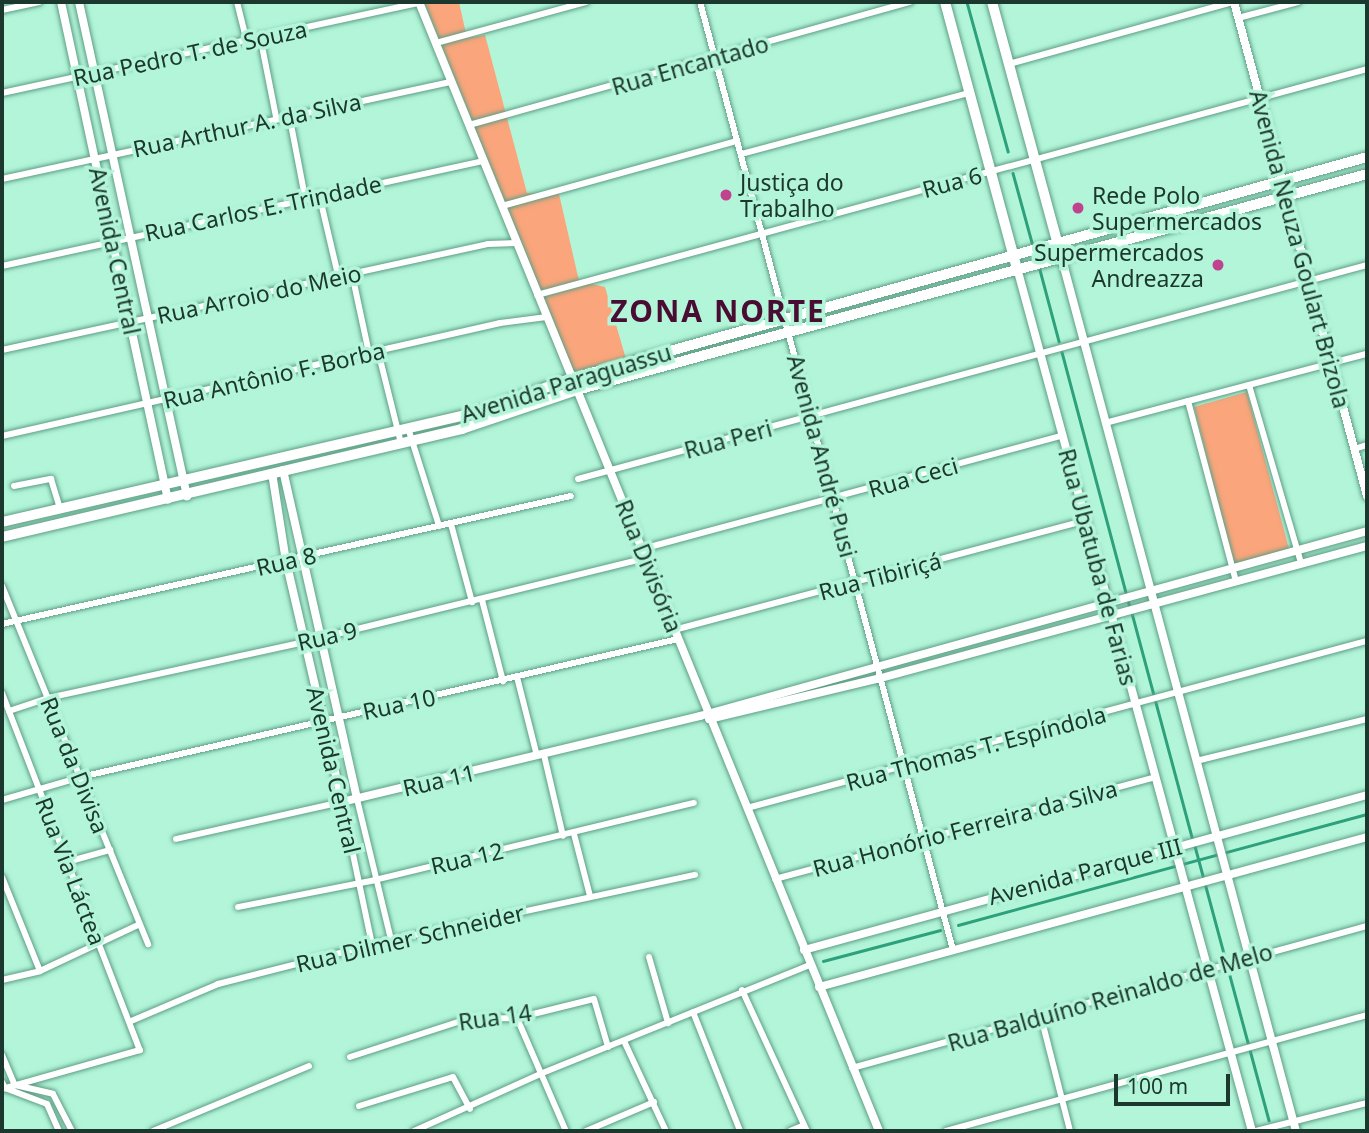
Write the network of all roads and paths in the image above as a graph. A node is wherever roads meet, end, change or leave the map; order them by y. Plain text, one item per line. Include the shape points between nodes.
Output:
1 (39, 2) edge
2 (61, 2) edge
3 (79, 2) edge
4 (237, 2) edge
5 (586, 2) edge
6 (700, 2) edge
7 (910, 2) edge
8 (944, 2) edge
9 (992, 2) edge
10 (1233, 2) edge
11 (1298, 2) edge
12 (419, 3) edge
13 (2, 10) edge
14 (1238, 18) junction
15 (260, 36) junction
16 (246, 39) junction
17 (436, 43) junction
18 (715, 58) junction
19 (1009, 64) junction
20 (1367, 69) edge
21 (94, 74) junction
22 (78, 78) junction
23 (452, 82) junction
24 (2, 93) edge
25 (969, 93) junction
26 (1260, 98) junction
27 (289, 114) junction
28 (276, 117) junction
29 (469, 125) junction
30 (737, 141) junction
31 (741, 153) junction
32 (112, 154) junction
33 (1367, 157) edge
34 (1034, 158) junction
35 (96, 159) junction
36 (484, 161) junction
37 (992, 171) junction
38 (1367, 174) edge
39 (2, 179) edge
40 (1282, 180) junction
41 (319, 194) junction
42 (1286, 196) junction
43 (305, 197) junction
44 (502, 206) junction
45 (762, 234) junction
46 (130, 237) junction
47 (113, 241) junction
48 (1056, 241) junction
49 (517, 243) junction
50 (1012, 255) junction
51 (1055, 258) junction
52 (1367, 265) edge
53 (2, 266) edge
54 (1017, 268) junction
55 (352, 274) junction
56 (338, 275) junction
57 (1309, 281) junction
58 (537, 295) junction
59 (547, 317) junction
60 (148, 318) junction
61 (785, 318) junction
62 (131, 322) junction
63 (789, 332) junction
64 (1083, 340) junction
65 (2, 350) edge
66 (378, 351) junction
67 (369, 353) junction
68 (1040, 353) junction
69 (1367, 354) edge
70 (1331, 363) junction
71 (573, 378) junction
72 (1249, 385) junction
73 (577, 390) junction
74 (166, 400) junction
75 (1188, 401) junction
76 (148, 403) junction
77 (811, 417) junction
78 (1105, 423) junction
79 (406, 433) junction
80 (2, 436) edge
81 (1062, 436) junction
82 (1367, 445) edge
83 (1354, 449) junction
84 (283, 470) junction
85 (610, 471) junction
86 (272, 473) junction
87 (578, 480) dead end
88 (184, 482) junction
89 (165, 485) junction
90 (14, 486) dead end
91 (187, 496) junction
92 (571, 496) dead end
93 (1367, 496) edge
94 (168, 500) junction
95 (833, 500) junction
96 (60, 509) junction
97 (1085, 521) junction
98 (2, 522) edge
99 (452, 524) junction
100 (439, 526) junction
101 (1367, 531) edge
102 (2, 537) edge
103 (1367, 545) edge
104 (642, 549) junction
105 (1294, 550) junction
106 (303, 557) junction
107 (645, 558) junction
108 (286, 561) junction
109 (1301, 562) junction
110 (1231, 569) junction
111 (1236, 581) junction
112 (856, 583) junction
113 (2, 586) edge
114 (1151, 592) junction
115 (482, 600) junction
116 (1107, 601) junction
117 (472, 602) junction
118 (1151, 603) junction
119 (1115, 614) junction
120 (16, 621) junction
121 (2, 624) edge
122 (674, 630) junction
123 (321, 637) junction
124 (678, 639) junction
125 (1367, 641) edge
126 (304, 642) junction
127 (878, 664) junction
128 (517, 677) junction
129 (881, 678) junction
130 (503, 681) junction
131 (2, 693) edge
132 (1174, 694) junction
133 (48, 698) junction
134 (1135, 705) junction
135 (9, 710) junction
136 (703, 713) junction
137 (339, 717) junction
138 (1367, 719) edge
139 (712, 720) junction
140 (322, 722) junction
141 (540, 756) junction
142 (1196, 761) junction
143 (905, 768) junction
144 (81, 776) junction
145 (1155, 777) junction
146 (39, 789) junction
147 (1367, 795) edge
148 (357, 799) junction
149 (2, 800) edge
150 (342, 802) junction
151 (694, 803) dead end
152 (747, 808) junction
153 (574, 834) junction
154 (563, 836) junction
155 (1216, 836) junction
156 (1367, 837) edge
157 (176, 839) dead end
158 (925, 839) junction
159 (1174, 847) junction
160 (110, 850) junction
161 (67, 862) junction
162 (695, 876) dead end
163 (1222, 876) junction
164 (2, 877) edge
165 (775, 879) junction
166 (375, 880) junction
167 (359, 883) junction
168 (1185, 887) junction
169 (590, 896) junction
170 (239, 907) dead end
171 (943, 909) junction
172 (140, 924) junction
173 (1367, 926) edge
174 (391, 940) junction
175 (148, 944) dead end
176 (372, 944) junction
177 (99, 946) junction
178 (804, 950) junction
179 (953, 950) junction
180 (649, 957) dead end
181 (1248, 957) junction
182 (810, 965) junction
183 (1206, 968) junction
184 (40, 971) junction
185 (2, 980) edge
186 (819, 987) junction
187 (742, 990) junction
188 (692, 1012) junction
189 (1367, 1015) edge
190 (1041, 1017) junction
191 (517, 1018) junction
192 (131, 1021) junction
193 (668, 1023) junction
194 (624, 1041) junction
195 (1268, 1042) junction
196 (608, 1047) junction
197 (1235, 1053) junction
198 (2, 1055) edge
199 (350, 1057) dead end
200 (309, 1066) dead end
201 (852, 1068) junction
202 (540, 1073) junction
203 (15, 1085) junction
204 (3, 1086) edge
205 (654, 1102) junction
206 (1062, 1102) junction
207 (1367, 1103) edge
208 (359, 1106) dead end
209 (470, 1109) junction
210 (1292, 1126) edge
211 (805, 1128) edge
212 (59, 1131) edge
213 (72, 1131) edge
214 (153, 1131) edge
215 (414, 1131) edge
216 (566, 1131) edge
217 (586, 1131) edge
218 (666, 1131) edge
219 (740, 1131) edge
220 (790, 1131) edge
221 (879, 1131) edge
222 (946, 1131) edge
223 (1070, 1131) edge
224 (1256, 1131) edge

1 - 13 street
2 - 22 street, Avenida Central
3 - 21 street, Avenida Central
4 - 16 street
5 - 17 street
6 - 18 street, Avenida André Pusi
7 - 18 street, Rua Encantado
8 - 25 main road, Rua Ubatuba de Farias
9 - 19 main road, Rua Ubatuba de Farias
10 - 14 street, Avenida Neuza Goulart Brizola
10 - 19 street
11 - 14 street
12 - 15 street, Rua Pedro T. de Souza
12 - 17 street, Rua Divisória
14 - 26 street, Avenida Neuza Goulart Brizola
15 - 16 street, Rua Pedro T. de Souza
15 - 28 street
16 - 21 street, Rua Pedro T. de Souza
17 - 23 street, Rua Divisória
18 - 29 street, Rua Encantado
18 - 30 street, Avenida André Pusi
19 - 34 main road, Rua Ubatuba de Farias
20 - 26 street, Rua 6
21 - 22 street, Rua Pedro T. de Souza
21 - 32 street, Avenida Central
22 - 24 street, Rua Pedro T. de Souza
22 - 35 street, Avenida Central
23 - 27 street, Rua Arthur A. da Silva
23 - 29 street, Rua Divisória
25 - 31 street
25 - 37 main road, Rua Ubatuba de Farias
26 - 34 street, Rua 6
26 - 40 street, Avenida Neuza Goulart Brizola
27 - 28 street, Rua Arthur A. da Silva
27 - 43 street
28 - 32 street, Rua Arthur A. da Silva
29 - 36 street, Rua Divisória
30 - 31 street, Avenida André Pusi
30 - 44 street
31 - 45 street, Avenida André Pusi
32 - 35 street, Rua Arthur A. da Silva
32 - 46 street, Avenida Central
33 - 40 main road, Avenida Paraguassu
34 - 37 street, Rua 6
34 - 48 main road, Rua Ubatuba de Farias
35 - 39 street, Rua Arthur A. da Silva
35 - 47 street, Avenida Central
36 - 41 street, Rua Carlos E. Trindade
36 - 44 street, Rua Divisória
37 - 45 street, Rua 6
37 - 50 main road, Rua Ubatuba de Farias
38 - 42 main road, Avenida Paraguassu
40 - 42 street, Avenida Neuza Goulart Brizola
40 - 48 main road, Avenida Paraguassu
41 - 43 street, Rua Carlos E. Trindade
41 - 56 street
42 - 51 main road, Avenida Paraguassu
42 - 57 street, Avenida Neuza Goulart Brizola
43 - 46 street, Rua Carlos E. Trindade
44 - 49 street, Rua Divisória
45 - 58 street, Rua 6
45 - 61 street, Avenida André Pusi
46 - 47 street, Rua Carlos E. Trindade
46 - 60 street, Avenida Central
47 - 53 street, Rua Carlos E. Trindade
47 - 62 street, Avenida Central
48 - 50 main road, Avenida Paraguassu
48 - 51 main road, Rua Ubatuba de Farias
49 - 55 street, Rua Arroio do Meio via 488,244
49 - 58 street, Rua Divisória
50 - 54 main road, Rua Ubatuba de Farias
50 - 61 main road, Avenida Paraguassu
51 - 54 main road, Avenida Paraguassu
51 - 64 street, Rua Ubatuba de Farias
52 - 57 street
54 - 63 main road, Avenida Paraguassu
54 - 68 street, Rua Ubatuba de Farias
55 - 56 street, Rua Arroio do Meio
55 - 67 street
56 - 60 street, Rua Arroio do Meio
57 - 64 street
57 - 70 street, Avenida Neuza Goulart Brizola
58 - 59 street, Rua Divisória
59 - 66 street, Rua Antônio F. Borba
59 - 71 street, Rua Divisória
60 - 62 street, Rua Arroio do Meio
60 - 74 street, Avenida Central
61 - 63 street, Avenida André Pusi
61 - 71 main road, Avenida Paraguassu
62 - 65 street, Rua Arroio do Meio
62 - 76 street, Avenida Central
63 - 73 main road, Avenida Paraguassu
63 - 77 street, Avenida André Pusi
64 - 68 street, Rua Peri
64 - 78 street, Rua Ubatuba de Farias
66 - 67 street, Rua Antônio F. Borba
66 - 79 street
67 - 74 street, Rua Antônio F. Borba
68 - 77 street, Rua Peri
68 - 81 street, Rua Ubatuba de Farias
69 - 70 street
70 - 72 street
70 - 83 street, Avenida Neuza Goulart Brizola
71 - 73 street, Rua Divisória
71 - 79 main road, Avenida Paraguassu
72 - 75 street
72 - 105 street
73 - 79 main road, Avenida Paraguassu via 462,429
73 - 85 street, Rua Divisória
74 - 76 street, Rua Antônio F. Borba
74 - 88 street, Avenida Central
75 - 78 street
75 - 110 street
76 - 80 street, Rua Antônio F. Borba
76 - 89 street, Avenida Central
77 - 85 street, Rua Peri
77 - 95 street, Avenida André Pusi
78 - 114 street, Rua Ubatuba de Farias
79 - 84 main road, Avenida Paraguassu via 401,443
79 - 88 main road, Avenida Paraguassu
79 - 100 street
81 - 95 street, Rua Ceci
81 - 97 street, Rua Ubatuba de Farias
82 - 83 street
83 - 93 street, Avenida Neuza Goulart Brizola
84 - 86 main road, Avenida Paraguassu
84 - 106 street, Avenida Central
85 - 87 street, Rua Peri
85 - 104 street, Rua Divisória
86 - 91 main road, Avenida Paraguassu
86 - 108 street, Avenida Central
88 - 89 main road, Avenida Paraguassu
88 - 91 street, Avenida Central
89 - 94 street, Avenida Central
89 - 96 main road, Avenida Paraguassu
90 - 96 street via 51,479
91 - 94 main road, Avenida Paraguassu
92 - 99 street, Rua 8
94 - 102 main road, Avenida Paraguassu
95 - 104 street, Rua Ceci
95 - 112 street, Avenida André Pusi
96 - 98 main road, Avenida Paraguassu
97 - 112 street, Rua Tibiriçá
97 - 116 street, Rua Ubatuba de Farias
99 - 100 street, Rua 8
99 - 117 street
100 - 106 street, Rua 8
101 - 105 street, Rua 11
103 - 109 street
104 - 107 street, Rua Divisória
105 - 109 street
105 - 110 street, Rua 11
106 - 108 street, Rua 8
106 - 123 street, Avenida Central
107 - 115 street, Rua 9
107 - 122 street, Rua Divisória
108 - 120 street, Rua 8
108 - 126 street, Avenida Central
109 - 111 street
110 - 111 street
110 - 114 street, Rua 11
111 - 118 street
112 - 122 street, Rua Tibiriçá
112 - 127 street, Avenida André Pusi
113 - 120 street, Rua da Divisa
114 - 116 street, Rua 11
114 - 118 street, Rua Ubatuba de Farias
115 - 117 street, Rua 9
115 - 130 street
116 - 119 street, Rua Ubatuba de Farias
116 - 127 street, Rua 11
117 - 123 street, Rua 9
118 - 119 street
118 - 132 street, Rua Ubatuba de Farias
119 - 129 street
119 - 134 street, Rua Ubatuba de Farias
120 - 121 street, Rua 8
120 - 133 street, Rua da Divisa
122 - 124 street, Rua Divisória
123 - 126 street, Rua 9
123 - 137 street, Avenida Central
124 - 128 street, Rua 10
124 - 136 street, Rua Divisória
125 - 132 street, Rua Thomas T. Espíndola
126 - 133 street, Rua 9
126 - 140 street, Avenida Central
127 - 129 street, Avenida André Pusi
127 - 136 street, Rua 11
128 - 130 street, Rua 10
128 - 141 street
129 - 139 street
129 - 143 street, Avenida André Pusi
130 - 137 street, Rua 10
131 - 135 street, Rua Via Láctea
132 - 134 street, Rua Thomas T. Espíndola
132 - 142 street, Rua Ubatuba de Farias
133 - 135 street, Rua 9
133 - 144 street, Rua da Divisa
134 - 143 street, Rua Thomas T. Espíndola
134 - 145 street, Rua Ubatuba de Farias
135 - 146 street, Rua Via Láctea
136 - 139 street, Rua Divisória
136 - 141 street, Rua 11
137 - 140 street, Rua 10
137 - 148 street, Avenida Central
138 - 142 street
139 - 152 street, Rua Divisória
140 - 144 street, Rua 10
140 - 150 street, Avenida Central
141 - 148 street, Rua 11
141 - 154 street
142 - 155 street, Rua Ubatuba de Farias
143 - 152 street, Rua Thomas T. Espíndola
143 - 158 street, Avenida André Pusi
144 - 146 street, Rua 10
144 - 160 street, Rua da Divisa
145 - 158 street, Rua Honório Ferreira da Silva
145 - 159 street, Rua Ubatuba de Farias
146 - 149 street, Rua 10
146 - 161 street, Rua Via Láctea
147 - 155 street, Avenida Parque III
148 - 150 street, Rua 11
148 - 166 street, Avenida Central
150 - 157 street, Rua 11
150 - 167 street, Avenida Central
151 - 153 street, Rua 12
152 - 165 street, Rua Divisória
153 - 154 street, Rua 12
153 - 169 street
154 - 166 street, Rua 12
155 - 159 street, Avenida Parque III
155 - 163 street, Rua Ubatuba de Farias via 1224,865
156 - 163 street, Avenida Parque III
158 - 165 street, Rua Honório Ferreira da Silva
158 - 171 street, Avenida André Pusi
159 - 168 street, Rua Ubatuba de Farias
159 - 171 street, Avenida Parque III
160 - 161 street
160 - 172 street, Rua da Divisa
161 - 177 street, Rua Via Láctea
162 - 169 street, Rua Dilmer Schneider
163 - 168 street, Avenida Parque III
163 - 181 street, Rua Ubatuba de Farias
164 - 184 street
165 - 178 street, Rua Divisória
166 - 167 street, Rua 12
166 - 174 street, Avenida Central
167 - 170 street, Rua 12
167 - 176 street, Avenida Central
168 - 179 street, Avenida Parque III
168 - 183 street, Rua Ubatuba de Farias
169 - 174 street, Rua Dilmer Schneider
171 - 178 street, Avenida Parque III
171 - 179 street, Avenida André Pusi
172 - 175 street, Rua da Divisa
172 - 177 street
173 - 181 street, Rua Balduíno Reinaldo de Melo
174 - 176 street, Rua Dilmer Schneider
176 - 192 street, Rua Dilmer Schneider via 218,984
177 - 184 street
177 - 192 street, Rua Via Láctea
178 - 182 street, Rua Divisória
179 - 186 street, Avenida Parque III
180 - 193 street
181 - 183 street, Rua Balduíno Reinaldo de Melo
181 - 195 street, Rua Ubatuba de Farias
182 - 186 street, Rua Divisória
182 - 187 street
183 - 190 street, Rua Balduíno Reinaldo de Melo
183 - 197 street, Rua Ubatuba de Farias
184 - 185 street
186 - 201 street, Rua Divisória
187 - 188 street
187 - 211 street
188 - 193 street
188 - 219 street
189 - 195 street
190 - 201 street, Rua Balduíno Reinaldo de Melo
190 - 206 street
191 - 196 street, Rua 14 via 594,999
191 - 199 street, Rua 14 via 467,1019
191 - 202 street
192 - 203 street, Rua Via Láctea via 140,1050
193 - 194 street
194 - 196 street
194 - 205 street
195 - 197 street
195 - 210 street, Rua Ubatuba de Farias
196 - 202 street
197 - 206 street
197 - 224 street, Rua Ubatuba de Farias
198 - 203 street
200 - 214 street
201 - 221 street, Rua Divisória
202 - 209 street
202 - 216 street
203 - 204 street
203 - 213 street via 53,1094
204 - 212 street via 47,1104
205 - 217 street
205 - 218 street
206 - 222 street
206 - 223 street
207 - 210 street
208 - 209 street via 453,1077
209 - 215 street
210 - 224 street
211 - 220 street

